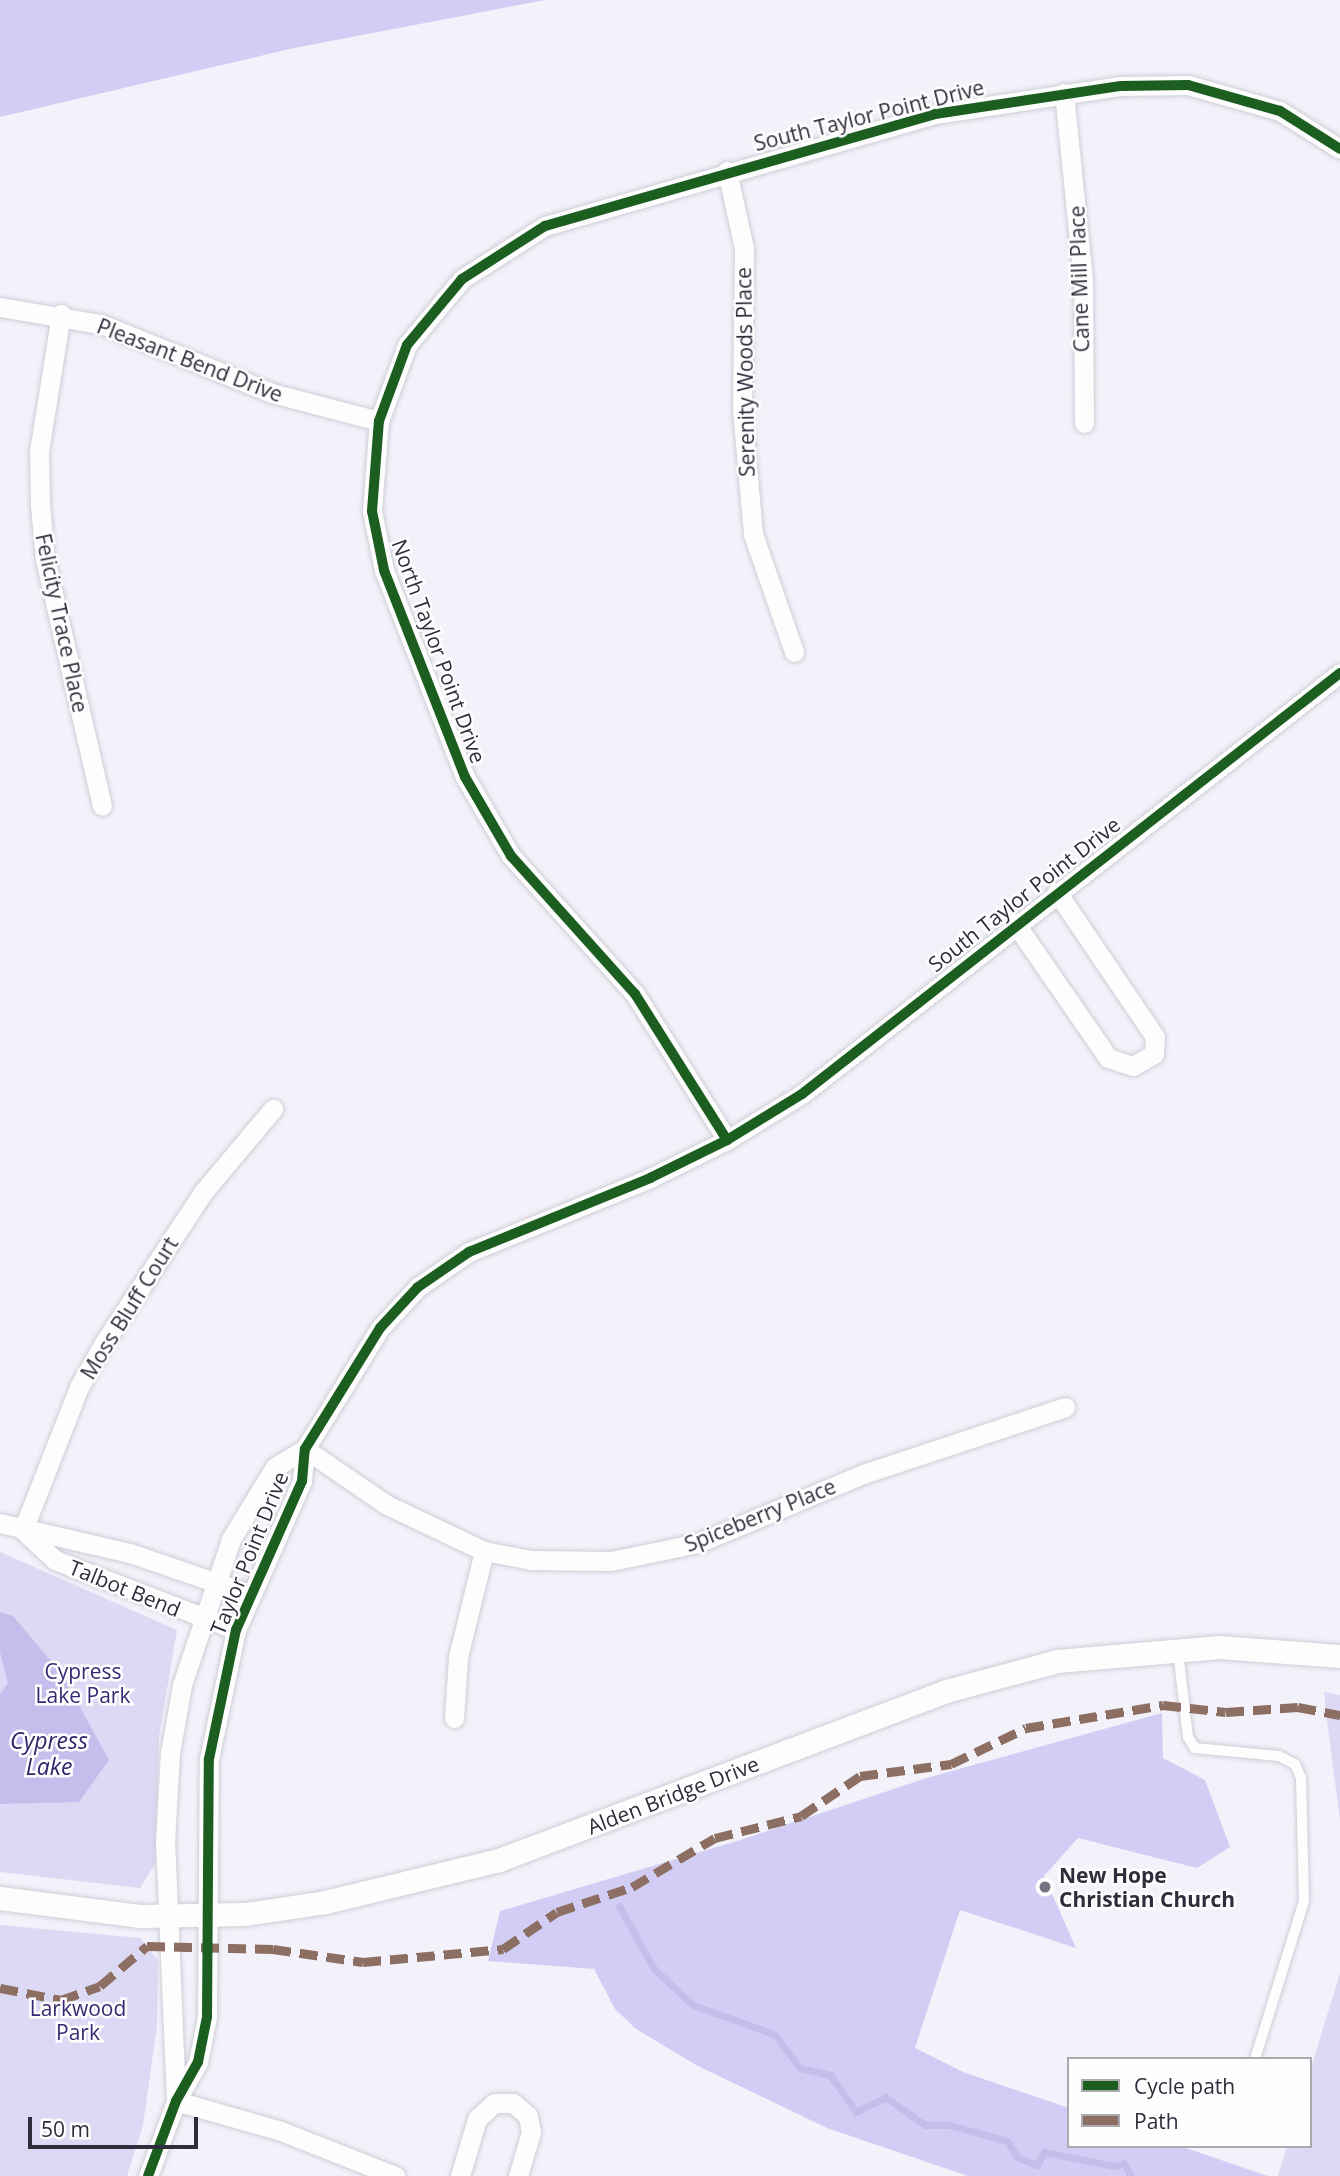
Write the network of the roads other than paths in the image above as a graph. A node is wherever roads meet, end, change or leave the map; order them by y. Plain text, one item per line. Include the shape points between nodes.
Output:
1 (1064, 93) junction
2 (1340, 149) edge
3 (727, 171) junction
4 (0, 307) edge
5 (61, 314) junction
6 (379, 421) junction
7 (1084, 423) dead end
8 (794, 652) dead end
9 (1340, 673) edge
10 (102, 805) dead end
11 (1057, 892) junction
12 (1015, 923) junction
13 (273, 1109) dead end
14 (727, 1140) junction
15 (1065, 1407) dead end
16 (305, 1449) junction
17 (0, 1523) edge
18 (23, 1530) junction
19 (484, 1550) junction
20 (214, 1580) junction
21 (249, 1594) junction
22 (201, 1618) junction
23 (236, 1630) junction
24 (1178, 1651) junction
25 (1340, 1656) edge
26 (454, 1718) dead end
27 (0, 1898) edge
28 (167, 1916) junction
29 (209, 1916) junction
30 (1256, 2057) edge
31 (176, 2101) junction
32 (148, 2176) edge
33 (395, 2176) edge
34 (460, 2176) edge
35 (518, 2176) edge

1 - 2 street, South Taylor Point Drive via 1153,84 1218,90 1280,111
1 - 3 street, South Taylor Point Drive via 934,114
1 - 7 street, Cane Mill Place via 1082,268
3 - 6 street, North Taylor Point Drive via 572,215 484,260 441,301 407,345
3 - 8 street, Serenity Woods Place via 744,248 742,410 753,534
4 - 5 street, Pleasant Bend Drive
5 - 6 street, Pleasant Bend Drive via 272,393
5 - 10 street, Felicity Trace Place via 39,451 40,505 45,559
6 - 14 street, North Taylor Point Drive via 370,486 377,542 465,777 510,856 635,994
9 - 11 street, South Taylor Point Drive
11 - 12 street, South Taylor Point Drive
11 - 12 street via 1155,1037 1154,1054 1133,1066 1108,1058
12 - 14 street, South Taylor Point Drive via 802,1094
13 - 18 street, Moss Bluff Court via 203,1192 104,1343 59,1433
14 - 16 street, Taylor Point Drive via 650,1178 470,1252 439,1271 380,1328
15 - 19 street, Spiceberry Place via 863,1474 666,1552 577,1561
16 - 19 street, Spiceberry Place via 387,1505
16 - 20 street, Taylor Point Drive via 275,1467 255,1495
16 - 21 street, Taylor Point Drive via 302,1481
17 - 18 street, Talbot Bend
18 - 20 street, Talbot Bend via 64,1534
18 - 22 street, Talbot Bend via 55,1560
19 - 26 street via 458,1657
20 - 21 street, Talbot Bend
20 - 22 street, Taylor Point Drive
21 - 23 street, Taylor Point Drive
22 - 23 street, Talbot Bend
22 - 28 street, Taylor Point Drive via 170,1754
23 - 29 street, Taylor Point Drive via 209,1759 205,1838
24 - 25 street, Alden Bridge Drive via 1230,1647
24 - 29 street, Alden Bridge Drive via 1087,1655 946,1691 499,1860 430,1881 325,1902
24 - 30 lane via 1188,1737 1206,1752 1279,1756 1295,1764 1301,1777 1304,1901
27 - 28 street, Alden Bridge Drive
28 - 29 street, Alden Bridge Drive
28 - 31 street, Taylor Point Drive
29 - 31 street, Taylor Point Drive via 207,2017 198,2063
31 - 32 street
31 - 33 street via 281,2131
34 - 35 street via 483,2110 494,2103 513,2103 528,2116 531,2132

